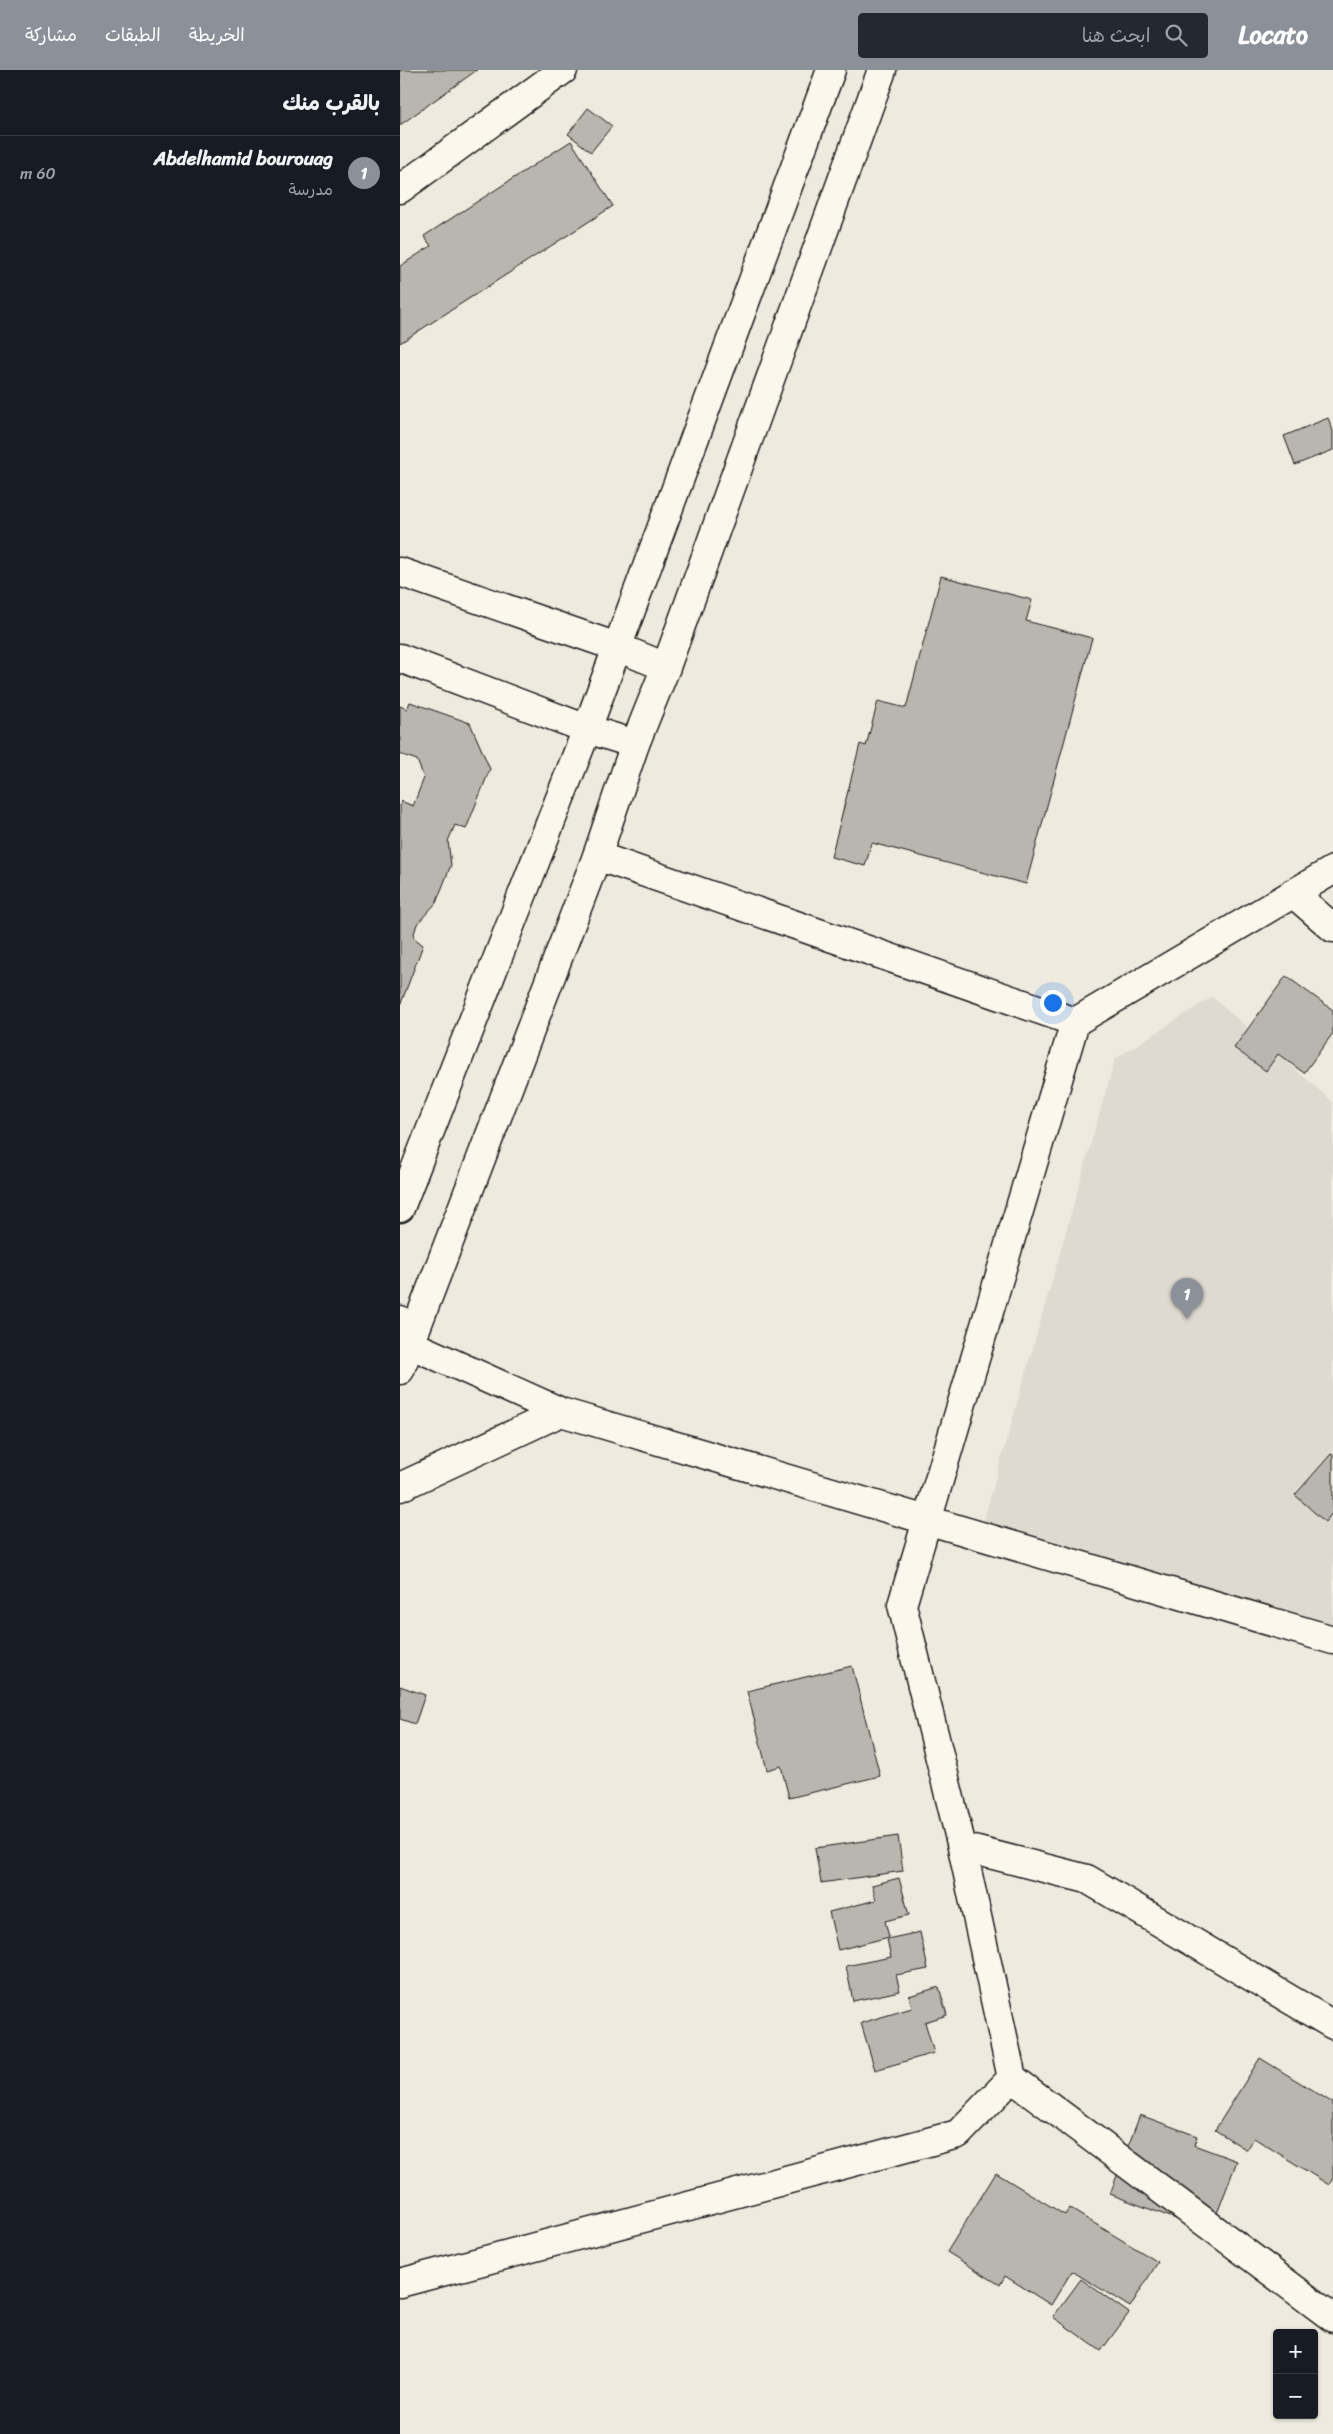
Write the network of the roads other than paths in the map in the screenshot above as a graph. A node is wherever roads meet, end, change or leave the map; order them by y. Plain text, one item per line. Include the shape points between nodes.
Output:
1 (563, 70) edge
2 (831, 70) edge
3 (882, 70) edge
4 (400, 189) edge
5 (400, 572) edge
6 (617, 647) junction
7 (400, 658) edge
8 (666, 667) junction
9 (587, 729) junction
10 (635, 744) junction
11 (597, 856) junction
12 (1333, 870) edge
13 (1293, 893) junction
14 (1333, 928) edge
15 (1075, 1022) junction
16 (400, 1208) edge
17 (405, 1332) edge
18 (400, 1370) edge
19 (561, 1412) junction
20 (400, 1488) edge
21 (927, 1521) junction
22 (1333, 1640) edge
23 (962, 1848) junction
24 (1333, 2024) edge
25 (1012, 2078) junction
26 (400, 2283) edge
27 (1333, 2318) edge

1 - 4 street
2 - 6 street
3 - 8 street
5 - 6 street
6 - 8 street
6 - 9 street
7 - 9 street
8 - 10 street
9 - 10 street
9 - 16 street
10 - 11 street
11 - 15 street
11 - 17 street
12 - 13 street
13 - 14 street
13 - 15 street
15 - 21 street
17 - 18 street
17 - 19 street
19 - 20 street
19 - 21 street
21 - 22 street
21 - 23 street via 902,1605
23 - 24 street via 1088,1879
23 - 25 street
25 - 26 street via 958,2134
25 - 27 street

